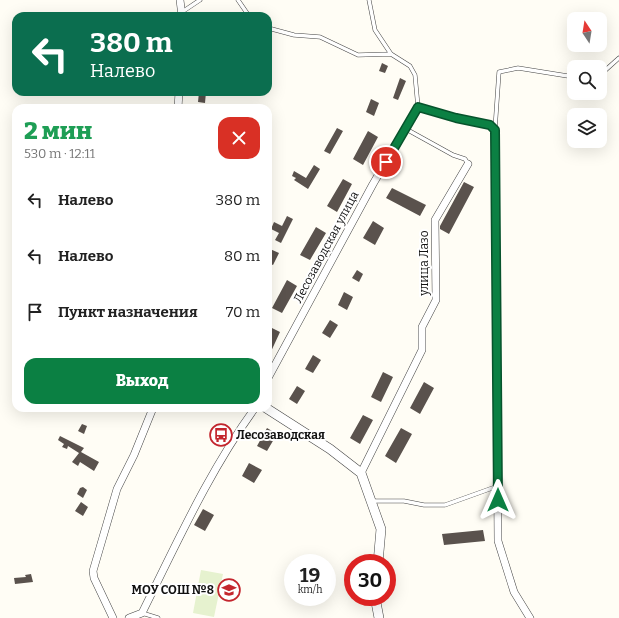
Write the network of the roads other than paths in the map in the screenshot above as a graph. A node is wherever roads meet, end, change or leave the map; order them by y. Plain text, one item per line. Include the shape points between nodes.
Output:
1 (180, 0) edge
2 (200, 0) edge
3 (238, 0) edge
4 (369, 0) edge
5 (182, 12) edge
6 (185, 12) edge
7 (246, 12) edge
8 (272, 29) edge
9 (391, 54) junction
10 (619, 58) edge
11 (607, 69) edge
12 (567, 76) edge
13 (418, 107) junction
14 (406, 129) junction
15 (495, 130) junction
16 (468, 164) joint
17 (272, 371) edge
18 (151, 412) edge
19 (252, 412) edge
20 (272, 412) edge
21 (361, 473) junction
22 (498, 486) junction
23 (371, 501) junction
24 (379, 554) edge
25 (377, 606) edge
26 (142, 612) junction
27 (113, 618) edge
28 (129, 618) edge
29 (158, 618) edge
30 (379, 618) edge
31 (530, 618) edge

1 - 5 street
2 - 6 lane
3 - 7 lane
4 - 9 lane via 375,30
8 - 9 lane via 294,35 320,37 358,55
9 - 13 lane via 413,70
10 - 11 lane
12 - 15 lane via 518,68 499,72
13 - 14 street, Лесозаводская улица
13 - 15 street via 490,125
14 - 16 lane via 453,155 464,158
14 - 17 street, Лесозаводская улица via 373,184
15 - 22 street
16 - 21 street, улица Лазо via 434,220 436,300 422,327 422,350
18 - 27 street via 117,489 93,571 97,586
19 - 26 street via 234,436 205,488
20 - 21 street via 330,449
21 - 23 street
22 - 23 lane via 446,505
22 - 31 street via 498,541 514,592
23 - 24 street via 381,529
25 - 30 street
26 - 28 street
26 - 29 lane

